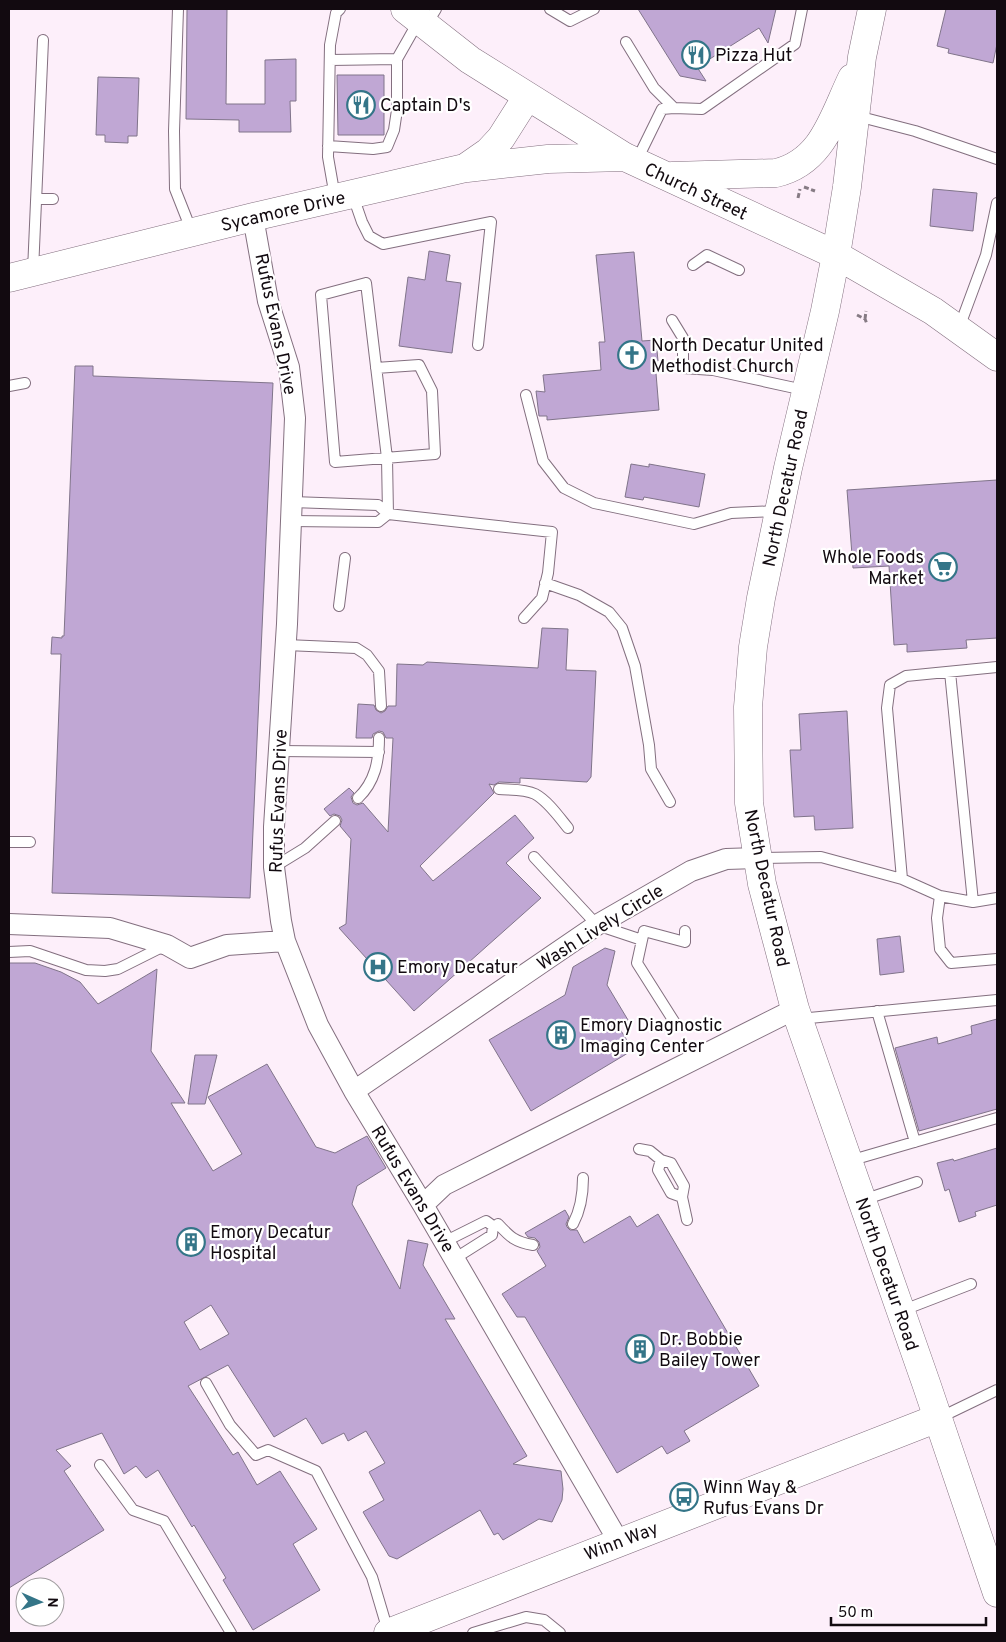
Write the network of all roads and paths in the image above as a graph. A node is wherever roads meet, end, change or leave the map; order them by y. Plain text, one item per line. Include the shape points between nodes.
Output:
1 (178, 9) edge
2 (340, 9) edge
3 (550, 9) edge
4 (594, 9) edge
5 (802, 9) edge
6 (872, 9) edge
7 (421, 16) edge
8 (43, 40) dead end
9 (626, 42) dead end
10 (862, 57) junction
11 (397, 59) junction
12 (330, 60) junction
13 (526, 97) junction
14 (674, 108) junction
15 (855, 116) junction
16 (328, 146) junction
17 (997, 159) edge
18 (630, 160) junction
19 (465, 168) junction
20 (665, 176) junction
21 (344, 196) junction
22 (36, 199) junction
23 (53, 199) dead end
24 (997, 203) edge
25 (253, 217) junction
26 (192, 232) junction
27 (836, 255) junction
28 (693, 265) dead end
29 (739, 270) dead end
30 (21, 275) edge
31 (866, 311) dead end
32 (856, 315) dead end
33 (865, 319) junction
34 (672, 320) dead end
35 (867, 324) dead end
36 (959, 329) junction
37 (478, 346) dead end
38 (997, 356) edge
39 (376, 368) junction
40 (25, 383) dead end
41 (9, 386) edge
42 (806, 391) junction
43 (526, 395) dead end
44 (387, 458) junction
45 (292, 511) junction
46 (779, 511) junction
47 (388, 514) junction
48 (345, 558) dead end
49 (545, 583) junction
50 (339, 606) dead end
51 (524, 618) dead end
52 (286, 645) junction
53 (997, 667) edge
54 (950, 672) junction
55 (381, 706) dead end
56 (379, 738) dead end
57 (279, 751) junction
58 (379, 752) junction
59 (499, 789) dead end
60 (358, 798) dead end
61 (670, 802) dead end
62 (335, 821) dead end
63 (568, 828) dead end
64 (9, 842) edge
65 (30, 842) dead end
66 (534, 857) dead end
67 (757, 858) junction
68 (274, 867) junction
69 (902, 879) junction
70 (940, 896) junction
71 (997, 898) edge
72 (974, 902) junction
73 (12, 923) edge
74 (597, 925) junction
75 (685, 931) dead end
76 (642, 940) junction
77 (285, 942) junction
78 (167, 945) junction
79 (9, 952) edge
80 (997, 959) edge
81 (997, 1000) edge
82 (877, 1011) junction
83 (797, 1014) junction
84 (675, 1023) dead end
85 (354, 1091) junction
86 (997, 1118) edge
87 (915, 1142) junction
88 (639, 1149) dead end
89 (661, 1160) junction
90 (848, 1162) junction
91 (583, 1178) dead end
92 (917, 1182) dead end
93 (682, 1197) junction
94 (862, 1200) junction
95 (423, 1204) junction
96 (687, 1220) dead end
97 (498, 1224) dead end
98 (573, 1224) dead end
99 (533, 1245) dead end
100 (971, 1284) dead end
101 (900, 1311) junction
102 (206, 1383) dead end
103 (997, 1390) edge
104 (938, 1418) junction
105 (100, 1465) dead end
106 (619, 1542) junction
107 (997, 1593) edge
108 (231, 1633) edge
109 (388, 1633) edge
110 (473, 1633) edge
111 (560, 1633) edge

1 - 26 lane via 175,189
2 - 12 lane via 336,13
3 - 4 lane via 570,21
5 - 14 lane via 794,44 702,108
6 - 10 main road, North Decatur Road
7 - 11 lane
7 - 13 main road, Church Street via 470,60
8 - 22 lane
9 - 14 lane via 654,88
10 - 15 main road, North Decatur Road
10 - 20 main road via 820,144 790,170
11 - 12 lane
11 - 16 lane via 397,110 387,147
12 - 16 lane
13 - 18 main road, Church Street
13 - 19 main road, Sycamore Drive via 501,138
14 - 18 lane via 662,110
15 - 17 lane via 915,131
15 - 27 main road, North Decatur Road
16 - 21 lane via 328,157
18 - 19 main road via 548,159
18 - 20 main road, Church Street
19 - 21 main road, Sycamore Drive
20 - 27 main road, Church Street
21 - 25 main road, Sycamore Drive
21 - 37 lane via 369,236 383,244 491,222
22 - 23 lane
22 - 30 lane
24 - 36 lane via 986,255
25 - 26 main road, Sycamore Drive
25 - 45 street, Rufus Evans Drive via 268,301 288,367 295,418
26 - 30 main road, Sycamore Drive
27 - 36 main road, Church Street
27 - 42 main road, North Decatur Road
28 - 29 lane via 707,255
31 - 33 path
32 - 33 path
33 - 35 path
34 - 42 lane via 683,338 684,368 713,370
36 - 38 main road, Church Street
39 - 44 lane
39 - 44 lane via 419,365 432,391 435,454
39 - 44 lane via 366,283 321,295 335,462
40 - 41 lane
42 - 46 main road, North Decatur Road
43 - 46 lane via 543,461 564,488 594,503 694,524 731,513
44 - 47 lane
45 - 47 lane via 378,522
45 - 47 lane via 378,505
45 - 52 street, Rufus Evans Drive
46 - 67 main road, North Decatur Road via 761,598 749,693 748,783
47 - 49 lane via 552,532
48 - 50 lane
49 - 51 lane via 542,598
49 - 61 lane via 579,595 609,612 622,628 635,666 651,769
52 - 55 lane via 356,648 367,655 379,671
52 - 57 street, Rufus Evans Drive
53 - 54 lane
54 - 69 lane via 906,676 890,685 887,708
54 - 72 lane
56 - 58 lane
57 - 58 lane
57 - 68 street, Rufus Evans Drive
58 - 60 lane via 373,777
59 - 63 lane via 535,794
62 - 68 lane via 305,848
64 - 65 lane
66 - 74 lane
67 - 69 lane via 821,857
67 - 74 street, Wash Lively Circle via 726,859 691,871
67 - 83 main road, North Decatur Road
68 - 77 street, Rufus Evans Drive
69 - 70 lane
70 - 72 lane
70 - 80 lane via 937,918 940,949 951,963
71 - 72 lane
73 - 78 street via 110,928
74 - 76 lane
74 - 85 street, Wash Lively Circle
75 - 76 lane via 685,942 644,931
76 - 84 lane via 637,963
77 - 78 street via 227,945 190,958
77 - 85 street, Rufus Evans Drive via 318,1025
78 - 79 lane via 105,972 86,970 30,951
81 - 82 lane
82 - 83 lane
82 - 87 lane
83 - 90 main road, North Decatur Road
83 - 95 street via 444,1185
85 - 95 street, Rufus Evans Drive
86 - 87 lane
87 - 90 lane
88 - 89 lane via 650,1150
89 - 93 lane via 671,1163 684,1186
89 - 93 lane via 658,1170 671,1193
90 - 94 main road, North Decatur Road
91 - 98 lane via 581,1204
92 - 94 lane
93 - 96 lane
94 - 101 main road, North Decatur Road
95 - 106 street, Rufus Evans Drive
97 - 99 lane via 511,1238
100 - 101 lane
101 - 104 main road, North Decatur Road
102 - 109 lane via 230,1425 256,1455 268,1450 316,1471 372,1577
103 - 104 lane
104 - 106 main road, Winn Way
104 - 107 main road, North Decatur Road
105 - 108 lane via 133,1510 164,1521
106 - 109 main road, Winn Way
110 - 111 lane via 526,1617 544,1620

